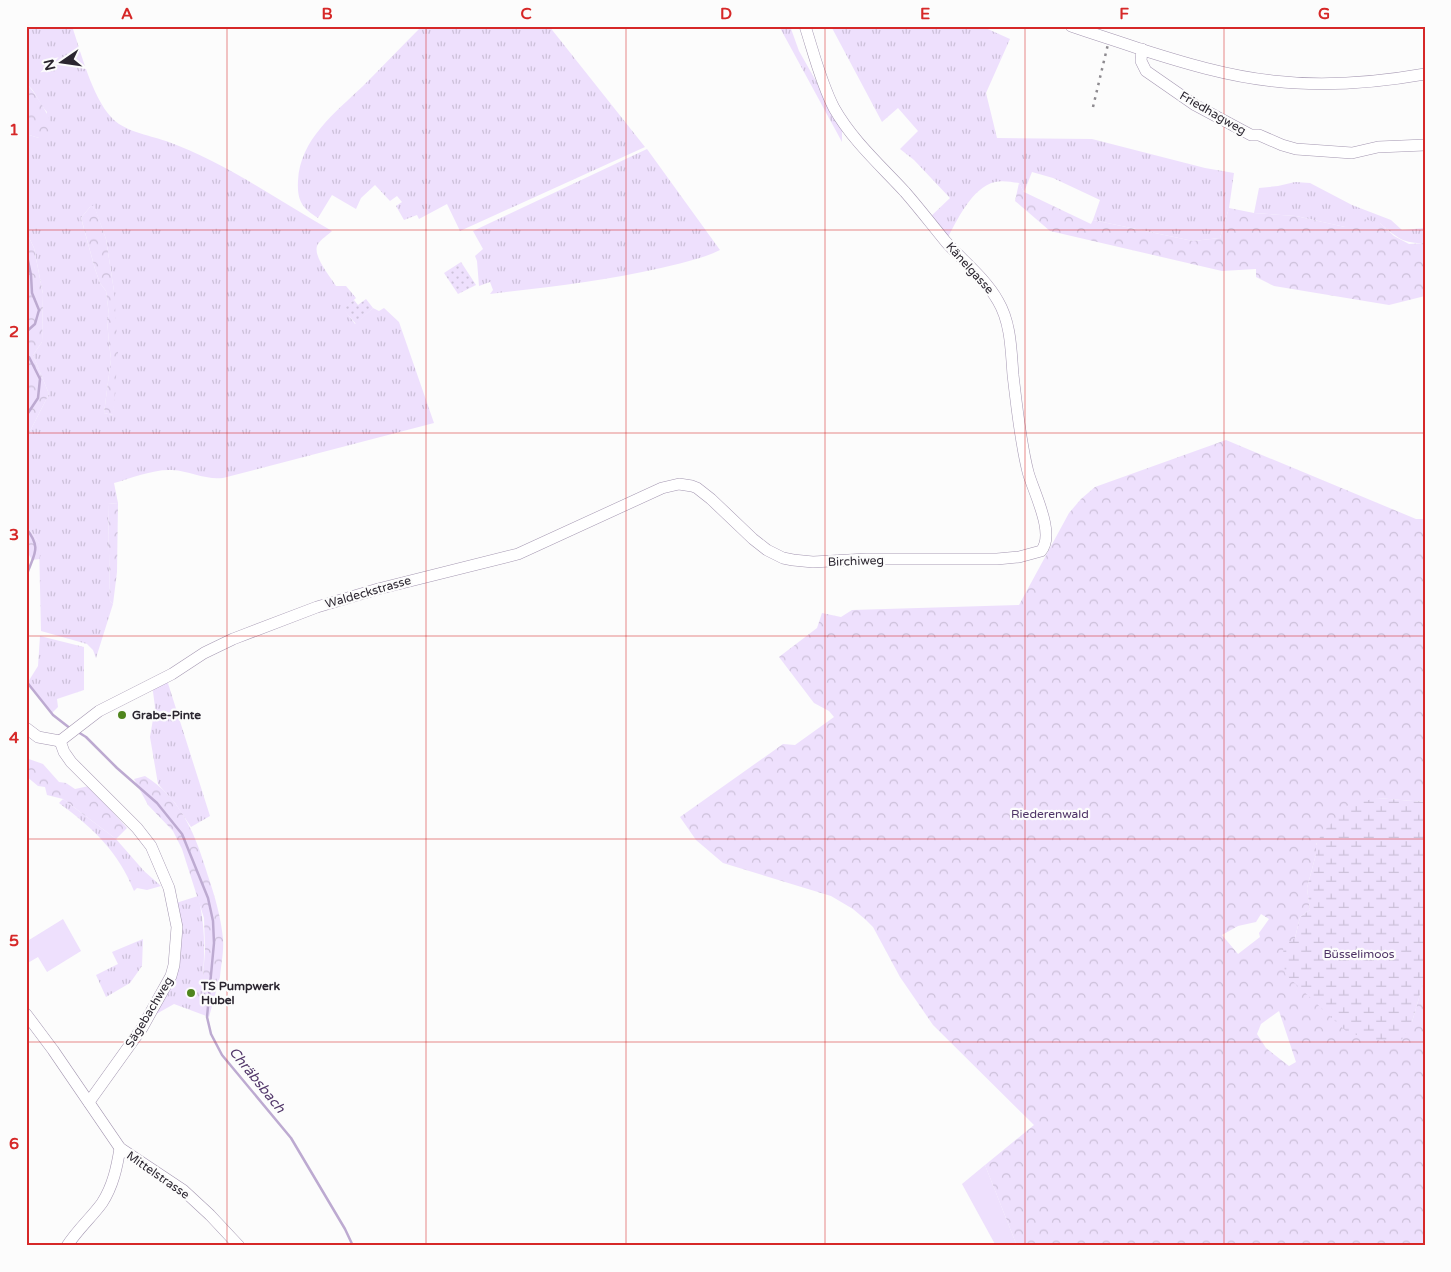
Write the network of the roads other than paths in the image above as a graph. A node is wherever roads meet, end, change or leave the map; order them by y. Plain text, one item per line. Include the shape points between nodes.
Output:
1 (805, 26) edge
2 (1071, 26) edge
3 (1142, 49) junction
4 (1425, 74) edge
5 (1425, 145) edge
6 (692, 486) joint
7 (1044, 548) joint
8 (26, 728) edge
9 (60, 741) junction
10 (26, 1014) edge
11 (87, 1100) junction
12 (120, 1148) junction
13 (67, 1246) edge
14 (239, 1246) edge

1 - 7 street, Känelgasse via 823,83 844,122 998,301 1009,334 1023,454 1046,529
2 - 3 street
3 - 4 street via 1213,71 1273,81 1349,84
3 - 5 street, Friedhagweg via 1141,60 1146,71 1195,105 1252,135 1296,149 1352,153 1378,147
6 - 7 street, Birchiweg via 711,498 768,550 793,560 997,559 1031,555
6 - 9 street, Waldeckstrasse via 679,484 662,488 518,554 378,589 285,618 204,653 172,674 99,711
8 - 9 street via 38,737
9 - 11 street, Sägebachweg via 71,762 151,846 169,888 177,927 171,976 142,1028
10 - 11 street, Mittelstrasse
11 - 12 street, Mittelstrasse
12 - 13 street via 108,1193
12 - 14 street, Mittelstrasse via 183,1190

